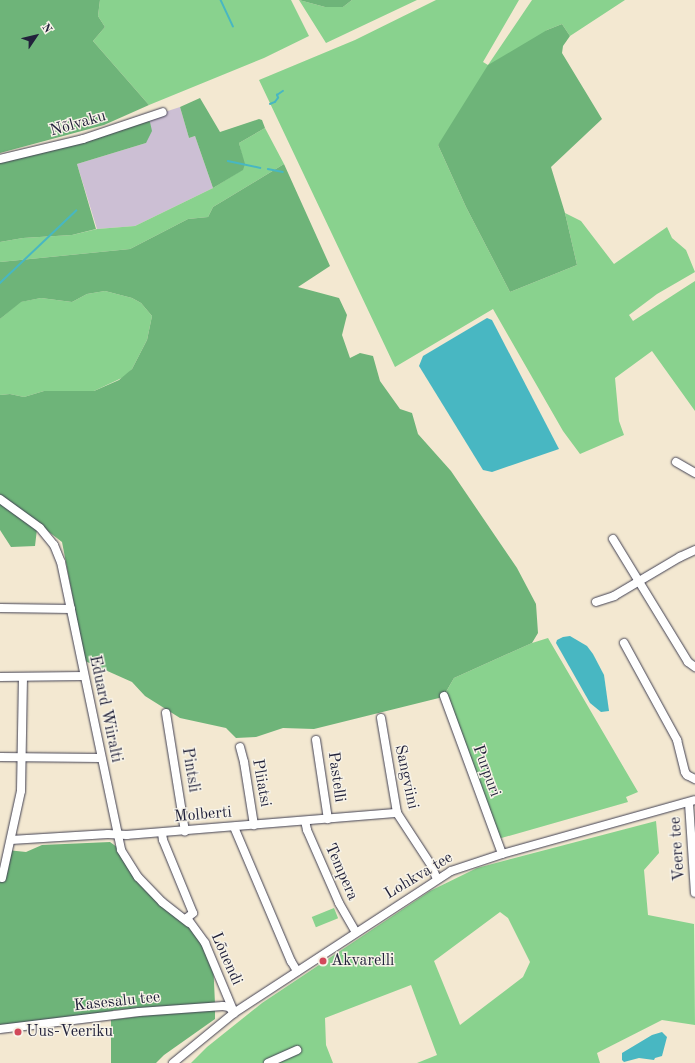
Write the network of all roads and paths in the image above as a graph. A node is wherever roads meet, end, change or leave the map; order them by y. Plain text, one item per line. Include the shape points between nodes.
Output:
1 (163, 112) dead end
2 (0, 159) edge
3 (676, 462) dead end
4 (695, 473) edge
5 (0, 499) edge
6 (613, 539) dead end
7 (695, 550) edge
8 (638, 582) junction
9 (596, 602) dead end
10 (0, 608) edge
11 (71, 609) junction
12 (624, 643) dead end
13 (695, 667) edge
14 (84, 676) junction
15 (0, 677) edge
16 (23, 677) junction
17 (444, 696) dead end
18 (166, 713) dead end
19 (381, 718) dead end
20 (316, 740) dead end
21 (240, 747) dead end
22 (0, 757) edge
23 (21, 758) junction
24 (101, 758) junction
25 (695, 779) edge
26 (692, 802) edge
27 (397, 813) junction
28 (328, 819) junction
29 (305, 821) junction
30 (254, 825) junction
31 (234, 827) junction
32 (185, 831) junction
33 (162, 832) junction
34 (117, 835) junction
35 (11, 840) junction
36 (502, 854) junction
37 (2, 878) dead end
38 (437, 879) junction
39 (695, 893) edge
40 (189, 923) junction
41 (356, 932) junction
42 (297, 971) junction
43 (234, 1013) junction
44 (0, 1029) edge
45 (297, 1050) dead end
46 (173, 1063) edge
47 (268, 1063) edge

1 - 2 street, Nõlvaku via 83,140
3 - 4 street
5 - 11 street, Eduard Wiiralti via 40,528 54,545 61,562
6 - 8 street
7 - 8 street
8 - 9 street via 614,596
8 - 13 street via 688,662
10 - 11 street
11 - 14 street, Eduard Wiiralti
12 - 25 street via 677,740 687,775
14 - 16 street
14 - 24 street, Eduard Wiiralti
15 - 16 street
16 - 23 street
17 - 36 street, Purpuri
18 - 32 street, Pintsli
19 - 27 street, Sangviini
20 - 28 street, Pastelli
21 - 30 street, Pliiatsi
22 - 23 street
23 - 24 street
23 - 35 street via 21,791
24 - 34 street, Eduard Wiiralti
26 - 36 street, Lohkva tee
26 - 39 street, Veere tee
27 - 28 street, Molberti
27 - 38 street, Sangviini via 431,865
28 - 29 street, Molberti
29 - 30 street, Molberti
29 - 41 street, Tempera via 339,903
30 - 31 street, Molberti
31 - 32 street, Molberti
31 - 42 street
32 - 33 street, Molberti
33 - 34 street, Molberti
33 - 40 street, Lõuendi via 193,913 187,918
34 - 35 street, Molberti
34 - 40 street, Eduard Wiiralti via 121,850 138,877 162,902
35 - 37 street
36 - 38 street, Lohkva tee via 462,866
38 - 41 street, Lohkva tee
40 - 43 street, Lõuendi via 205,943
41 - 42 street, Lohkva tee
42 - 43 street, Lohkva tee
43 - 44 street, Kasesalu tee via 229,1007 224,1006 140,1012
43 - 46 street, Lohkva tee
45 - 47 street

